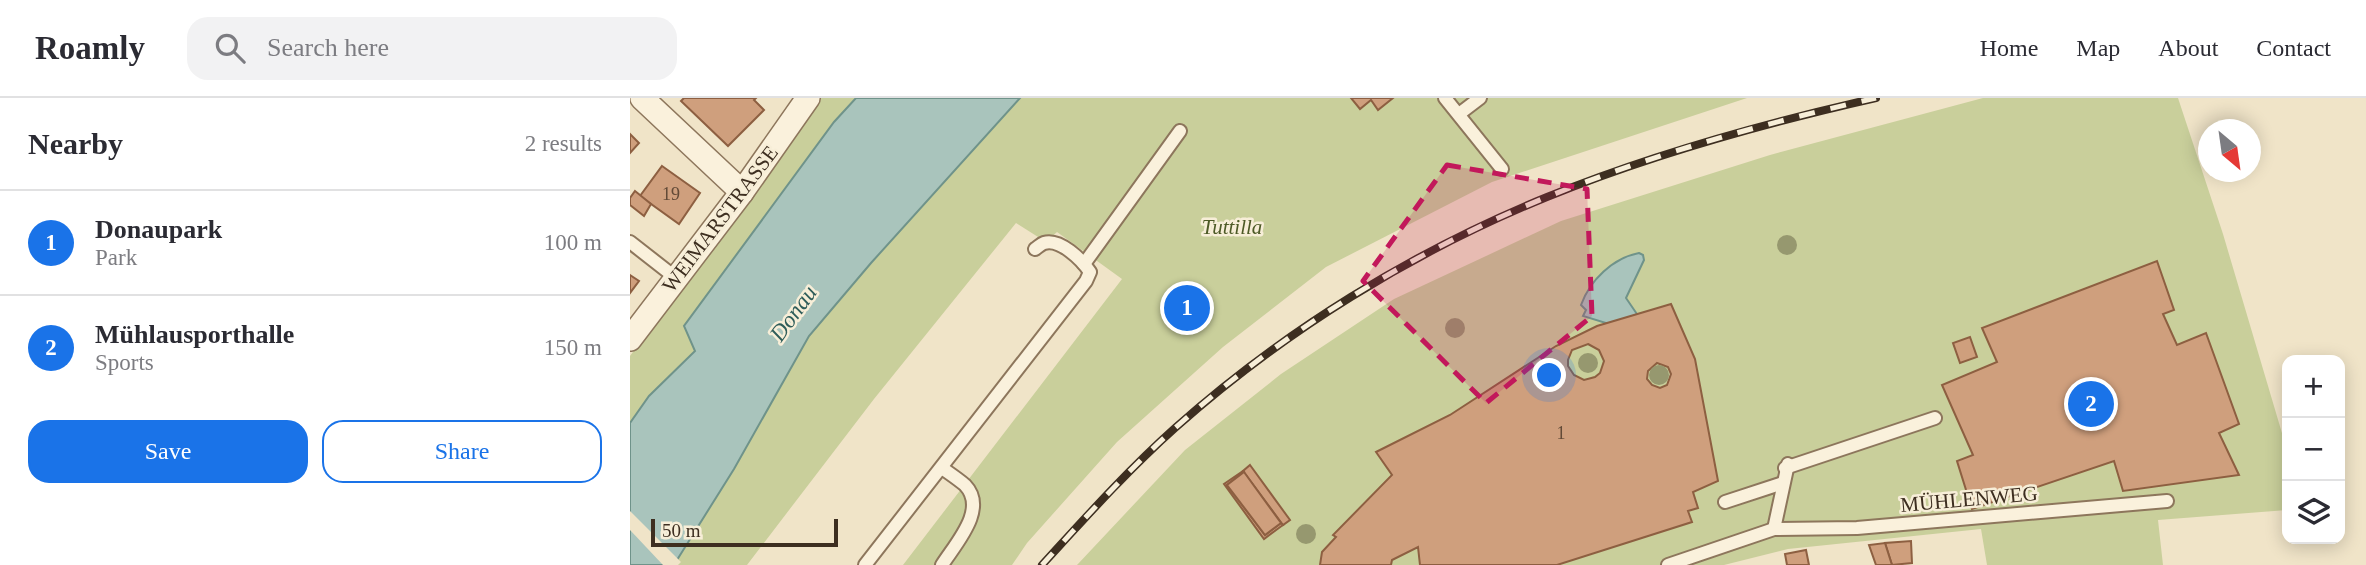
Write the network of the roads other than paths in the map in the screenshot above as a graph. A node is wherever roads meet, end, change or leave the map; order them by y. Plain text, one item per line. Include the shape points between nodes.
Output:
1 (642, 98) edge
2 (808, 98) edge
3 (1445, 98) edge
4 (1480, 98) edge
5 (1459, 114) junction
6 (1180, 131) dead end
7 (1502, 169) dead end
8 (742, 192) junction
9 (630, 242) edge
10 (1035, 249) dead end
11 (1084, 264) junction
12 (676, 278) junction
13 (630, 339) edge
14 (1935, 418) dead end
15 (942, 468) junction
16 (1783, 483) junction
17 (2167, 501) dead end
18 (1725, 502) dead end
19 (1774, 529) junction
20 (864, 565) edge
21 (942, 565) edge
22 (1668, 565) edge

1 - 8 street
2 - 8 street, WEIMARSTRASSE
3 - 5 lane
4 - 5 lane
5 - 7 lane
6 - 11 lane
8 - 12 street, WEIMARSTRASSE
9 - 12 lane
10 - 11 lane via 1046,242 1059,244
11 - 15 lane via 1090,272 1086,281
12 - 13 street, WEIMARSTRASSE
14 - 16 lane via 1789,463
15 - 20 lane
15 - 21 lane via 965,486 974,513
16 - 18 lane
16 - 19 lane
17 - 19 lane, MÜHLENWEG via 1857,528
19 - 22 lane, MÜHLENWEG

